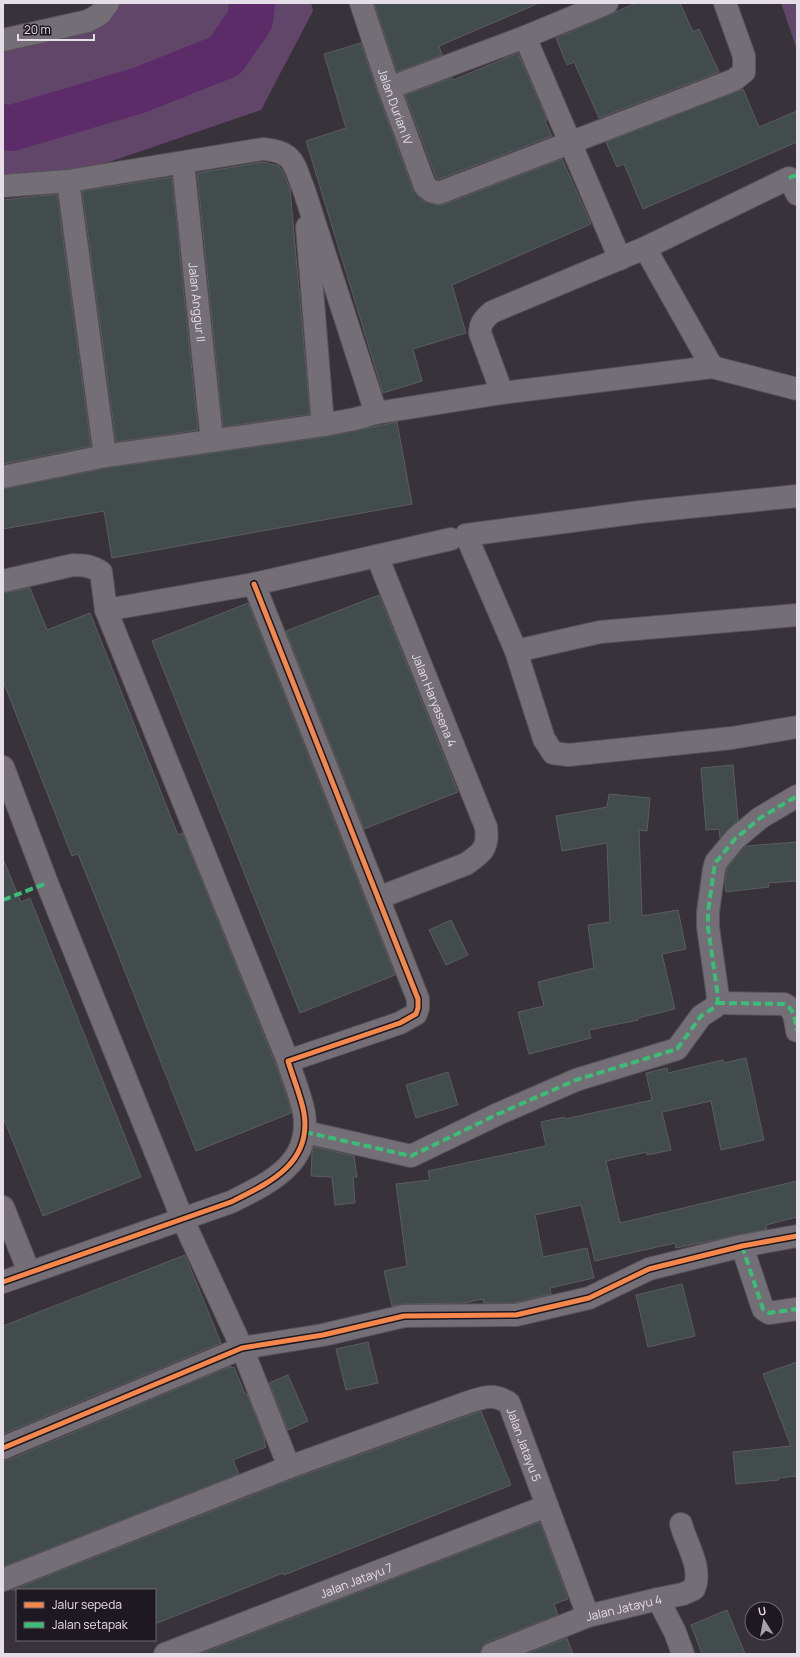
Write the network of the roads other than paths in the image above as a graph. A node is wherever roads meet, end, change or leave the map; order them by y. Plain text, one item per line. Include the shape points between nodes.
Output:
1 (108, 3) edge
2 (361, 3) edge
3 (607, 3) edge
4 (725, 3) edge
5 (525, 37) junction
6 (3, 40) edge
7 (389, 88) junction
8 (571, 142) junction
9 (183, 163) junction
10 (68, 181) junction
11 (3, 186) edge
12 (304, 190) junction
13 (797, 194) edge
14 (645, 248) junction
15 (620, 258) junction
16 (712, 367) junction
17 (797, 389) edge
18 (502, 393) junction
19 (376, 413) junction
20 (323, 425) junction
21 (212, 441) junction
22 (104, 456) junction
23 (3, 476) edge
24 (797, 496) edge
25 (451, 539) dead end
26 (377, 556) junction
27 (3, 581) edge
28 (254, 584) junction
29 (106, 610) junction
30 (797, 615) edge
31 (516, 650) junction
32 (797, 727) edge
33 (3, 767) edge
34 (797, 796) edge
35 (378, 898) junction
36 (718, 1003) junction
37 (797, 1031) edge
38 (288, 1061) junction
39 (305, 1132) junction
40 (3, 1207) edge
41 (182, 1218) junction
42 (797, 1236) edge
43 (742, 1246) junction
44 (29, 1272) junction
45 (3, 1282) edge
46 (797, 1309) edge
47 (242, 1348) junction
48 (3, 1448) edge
49 (289, 1467) junction
50 (547, 1506) junction
51 (681, 1524) dead end
52 (3, 1580) edge
53 (658, 1599) junction
54 (588, 1616) junction
55 (165, 1654) edge
56 (492, 1654) edge
57 (684, 1654) edge

1 - 6 street via 100,14 88,21
2 - 7 street, Jalan Durian IV
3 - 5 street
4 - 8 street via 744,56 744,72 734,80
5 - 7 street
5 - 8 street
7 - 8 street, Jalan Durian IV via 424,186 432,191 439,193
8 - 15 street
9 - 10 street
9 - 12 street via 263,149 277,150 292,160
9 - 21 street, Jalan Anggur II
10 - 11 street
10 - 22 street
12 - 19 street
12 - 20 street
13 - 14 street via 789,178
14 - 15 street
14 - 16 street
15 - 18 street via 502,307 483,319 480,333
16 - 17 street
16 - 18 street
18 - 19 street
19 - 20 street
20 - 21 street
21 - 22 street
22 - 23 street
24 - 31 street via 640,512 466,535
25 - 26 street
26 - 28 street
26 - 35 street, Jalan Haryasena 4 via 486,827 487,836 486,846 479,856 466,864
27 - 29 street via 73,565 93,567 100,572
28 - 29 street
28 - 35 street
29 - 38 street
30 - 31 street via 600,632
31 - 32 street via 544,739 553,753 568,755 603,752 732,738
33 - 41 street via 47,884
34 - 36 street via 760,818 735,839 714,869 708,927
35 - 38 street via 418,999 416,1014 400,1023
36 - 37 street via 784,1004 793,1012
36 - 39 street via 701,1016 678,1049 576,1080 411,1156
38 - 39 street via 304,1113
39 - 41 street via 295,1161 281,1174 231,1202
40 - 44 street
41 - 44 street
41 - 47 street
42 - 43 street
43 - 46 street via 763,1309 769,1313
43 - 47 street via 649,1269 589,1298 516,1315 404,1316 323,1335
44 - 45 street
47 - 48 street
47 - 49 street
49 - 50 street, Jalan Jatayu 5 via 463,1404 488,1396 500,1397 509,1403
49 - 52 street, Jalan Jatayu 5
50 - 54 street, Jalan Jatayu 5
50 - 55 street, Jalan Jatayu 7
51 - 53 street, Jalan Jatayu 4 via 694,1560 697,1576 695,1586 683,1594
53 - 54 street, Jalan Jatayu 4
53 - 57 street
54 - 56 street, Jalan Jatayu 4

